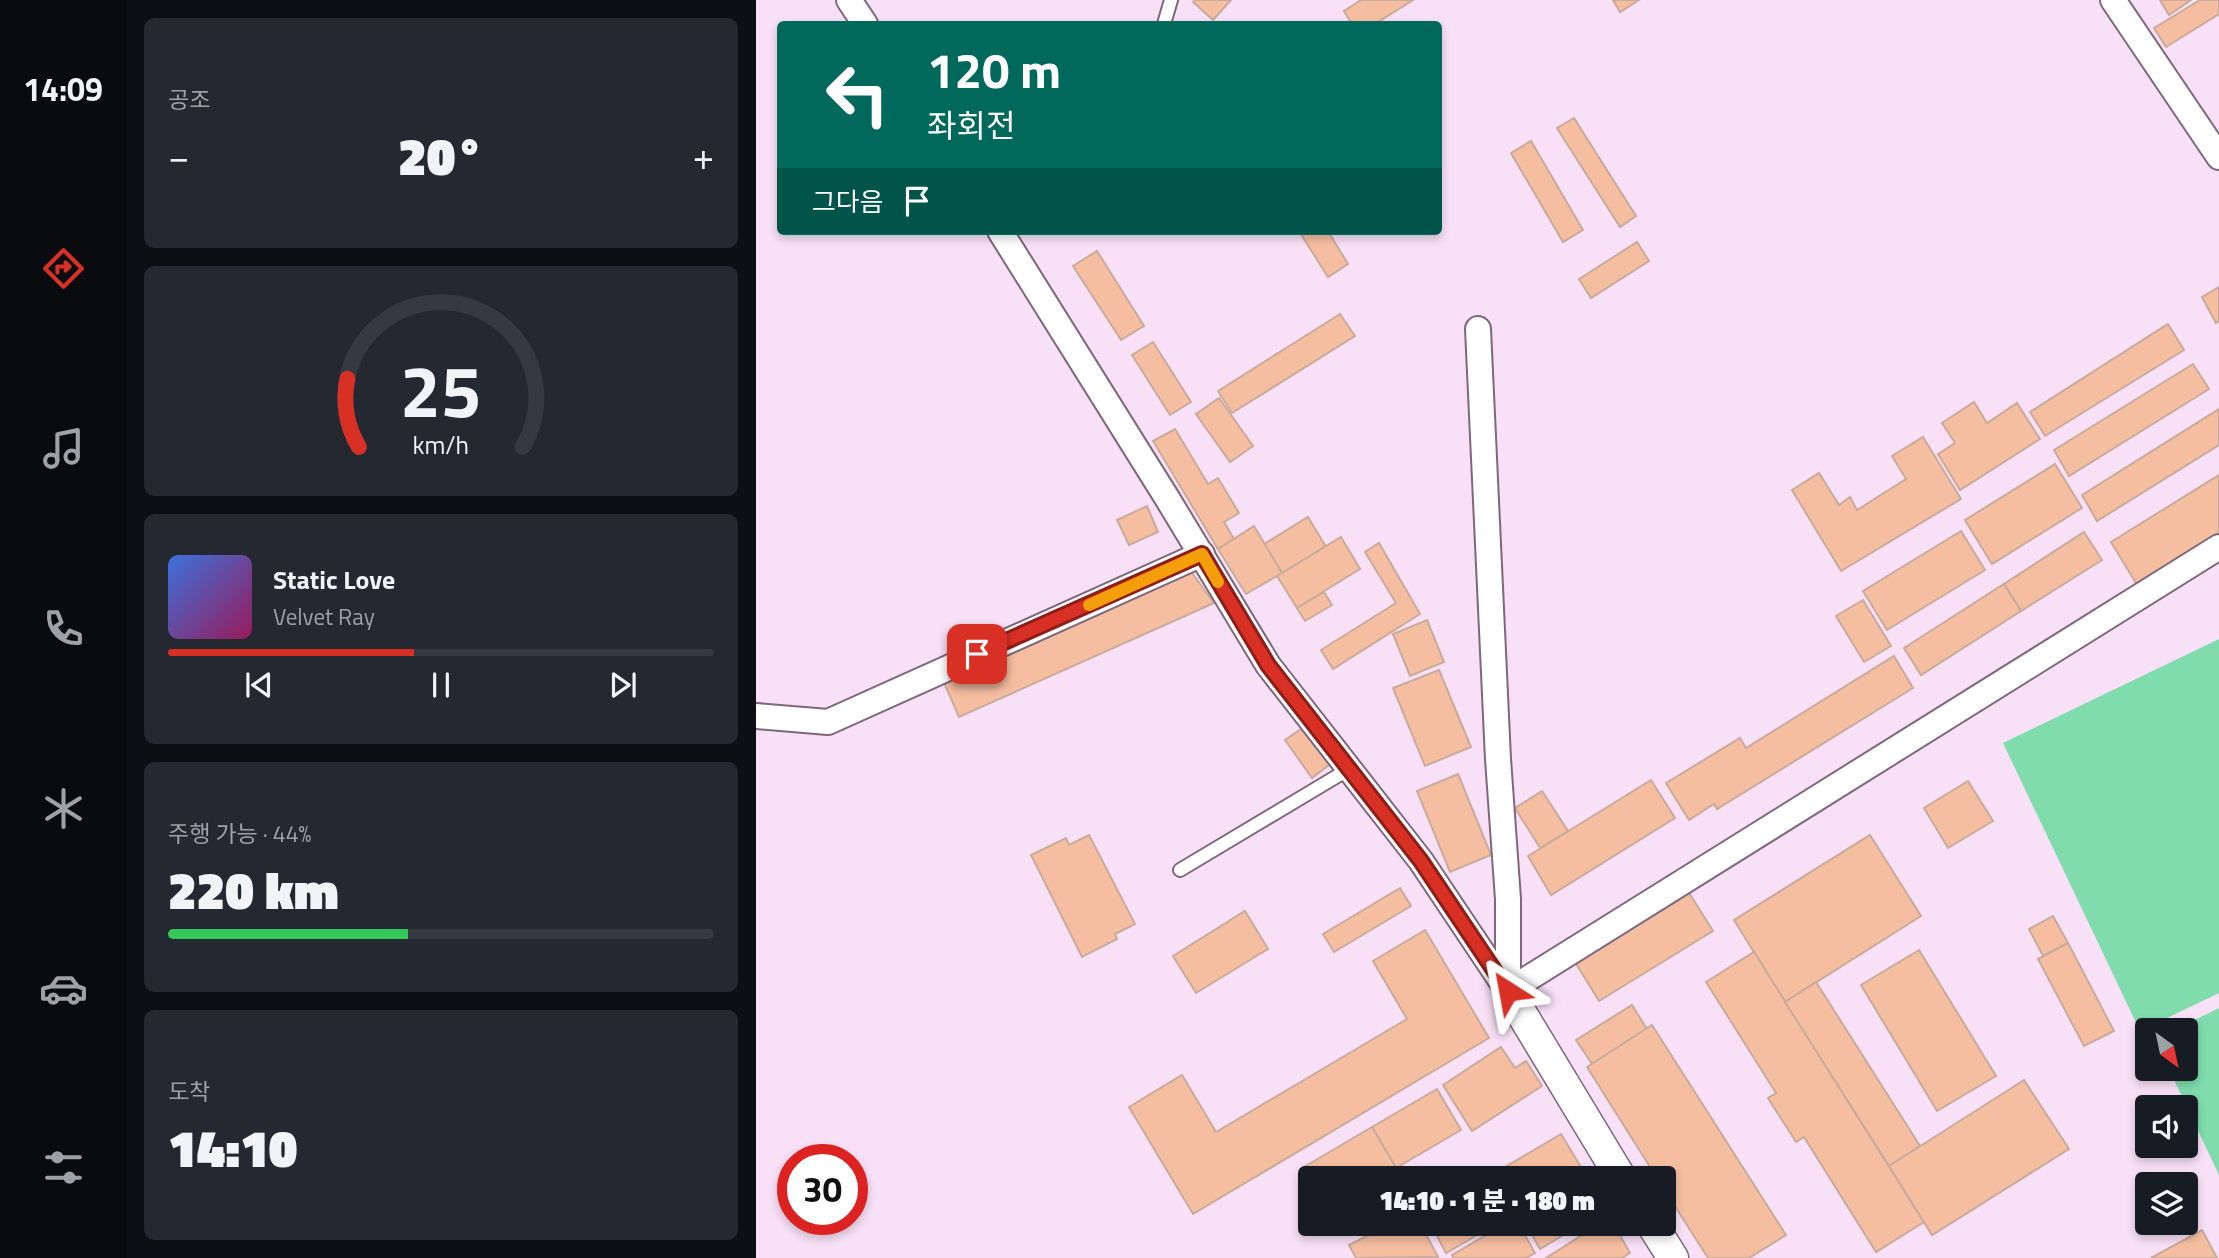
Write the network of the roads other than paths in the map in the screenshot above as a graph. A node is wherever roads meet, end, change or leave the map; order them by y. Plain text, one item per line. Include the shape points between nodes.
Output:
1 (849, 0) edge
2 (1171, 0) edge
3 (2113, 0) edge
4 (863, 21) edge
5 (1165, 21) edge
6 (2219, 157) edge
7 (1003, 235) edge
8 (1478, 329) dead end
9 (2219, 547) edge
10 (1202, 554) junction
11 (756, 716) edge
12 (1349, 769) junction
13 (1180, 870) dead end
14 (1508, 991) junction
15 (1614, 1166) edge
16 (1660, 1236) edge
17 (1674, 1258) edge

1 - 4 street
2 - 5 lane
3 - 6 street
7 - 10 street
8 - 14 street via 1508,899
9 - 14 street
10 - 11 street via 828,722
10 - 12 street via 1268,665
12 - 13 lane
12 - 14 street via 1421,861
14 - 15 street
16 - 17 street

